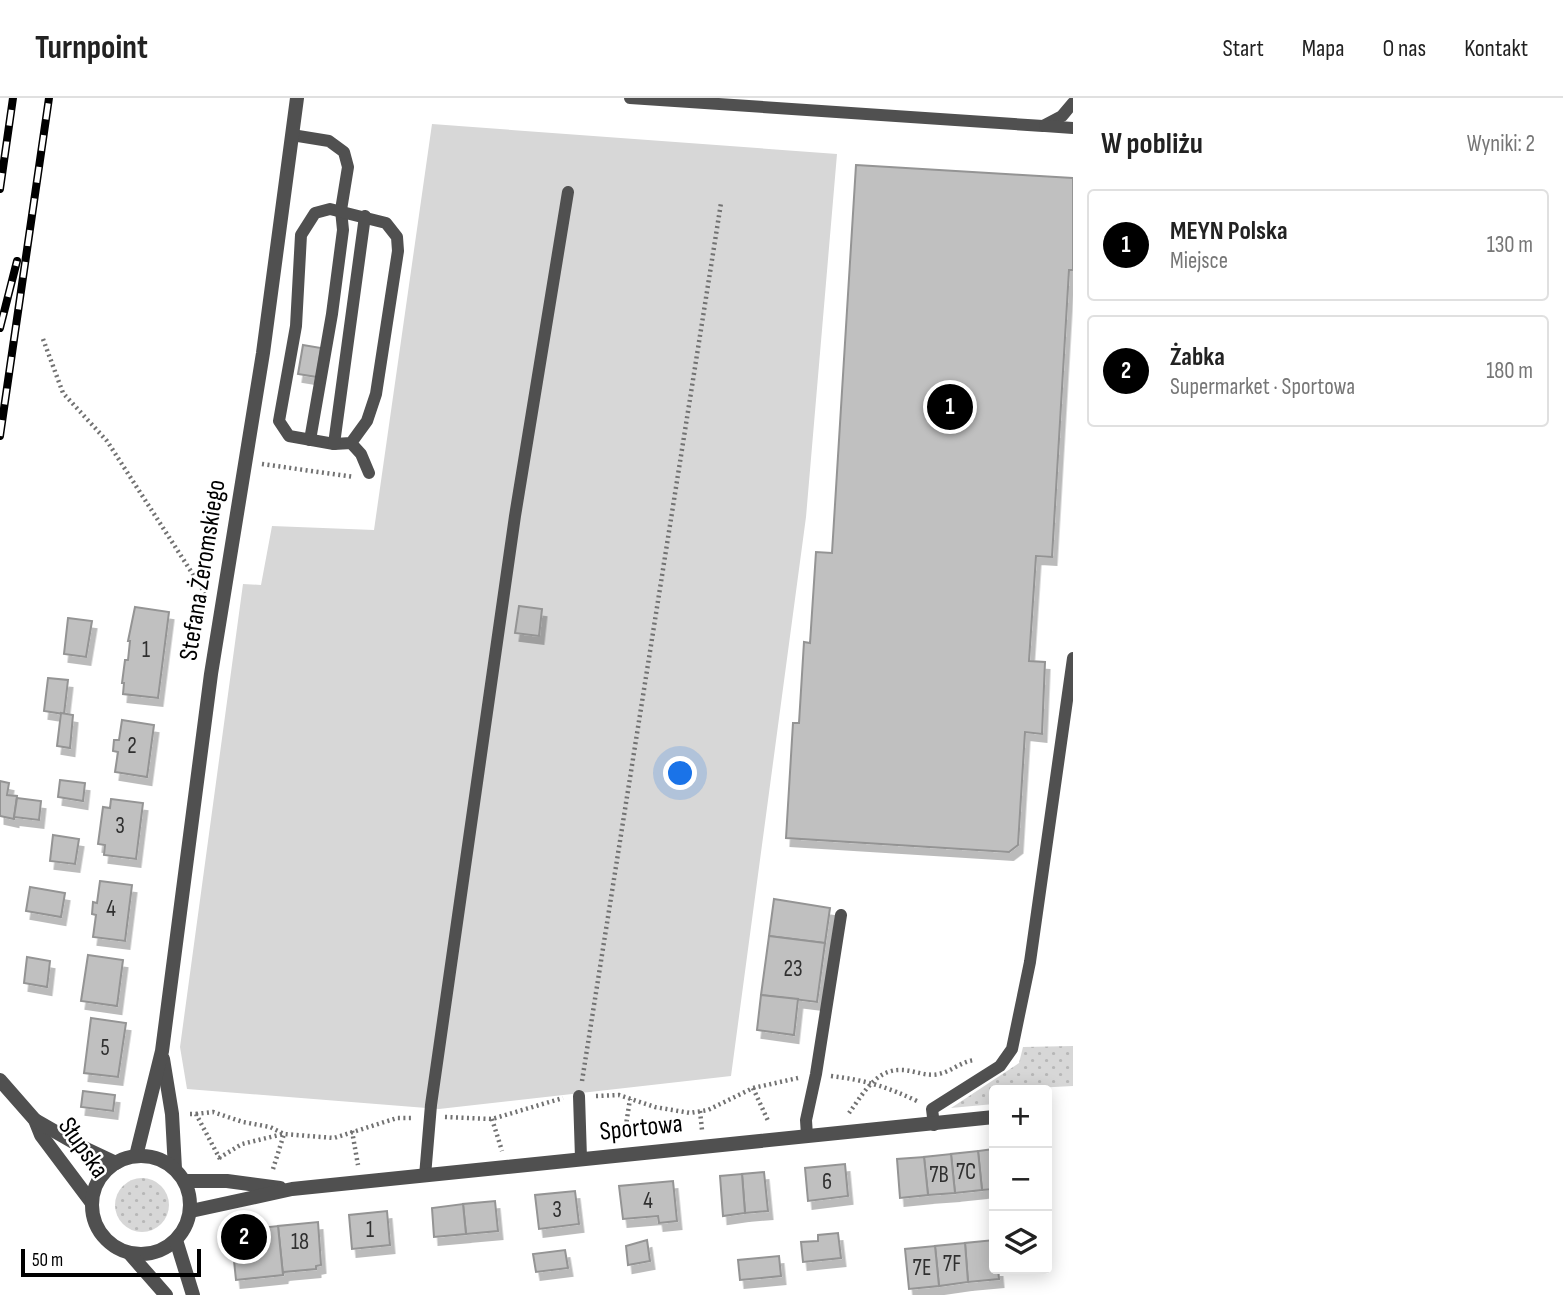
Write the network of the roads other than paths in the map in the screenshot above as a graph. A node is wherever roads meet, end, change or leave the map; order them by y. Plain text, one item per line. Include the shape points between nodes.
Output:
1 (297, 98) edge
2 (630, 98) edge
3 (1073, 108) edge
4 (1043, 126) junction
5 (1073, 128) edge
6 (292, 135) junction
7 (568, 192) dead end
8 (341, 211) junction
9 (365, 216) junction
10 (310, 440) junction
11 (351, 443) junction
12 (334, 444) junction
13 (369, 473) dead end
14 (1073, 658) edge
15 (841, 915) dead end
16 (162, 1051) junction
17 (0, 1080) edge
18 (579, 1096) road end
19 (35, 1119) junction
20 (989, 1119) edge
21 (934, 1125) junction
22 (807, 1136) junction
23 (136, 1156) junction
24 (582, 1158) junction
25 (116, 1163) junction
26 (176, 1169) junction
27 (425, 1176) junction
28 (185, 1181) junction
29 (292, 1189) junction
30 (92, 1203) junction
31 (191, 1211) junction
32 (176, 1241) junction
33 (130, 1254) junction
34 (166, 1295) edge
35 (193, 1295) edge

1 - 6 street, Stefana Żeromskiego
2 - 4 lane
3 - 4 lane
4 - 5 lane
6 - 8 lane via 329,141 344,152 348,167
6 - 16 street, Stefana Żeromskiego via 263,354 211,674
7 - 27 lane via 513,530
8 - 9 lane
8 - 10 lane via 343,230 332,314
8 - 10 lane via 315,213 301,235 296,326 279,421 289,436
9 - 11 lane via 392,229 398,251 376,394 367,421
9 - 12 lane
10 - 12 lane
11 - 12 lane
11 - 13 lane
14 - 21 lane via 1030,962 1012,1049 1000,1066 932,1109
15 - 22 lane
16 - 23 street, Stefana Żeromskiego
16 - 26 street, Stefana Żeromskiego
17 - 19 street, Słupska
18 - 24 lane
19 - 25 street, Słupska
19 - 30 street, Słupska via 41,1135
20 - 21 street, Sportowa
21 - 22 street, Sportowa
22 - 24 street, Sportowa
23 - 25 street
23 - 26 street via 148,1156
24 - 27 street, Sportowa
25 - 30 street via 95,1187
26 - 28 street
27 - 29 street, Sportowa
28 - 29 street, Sportowa
28 - 31 street
29 - 31 street, Sportowa
30 - 33 street via 93,1217 106,1241
31 - 32 street
32 - 33 street via 147,1255
32 - 35 street
33 - 34 street

